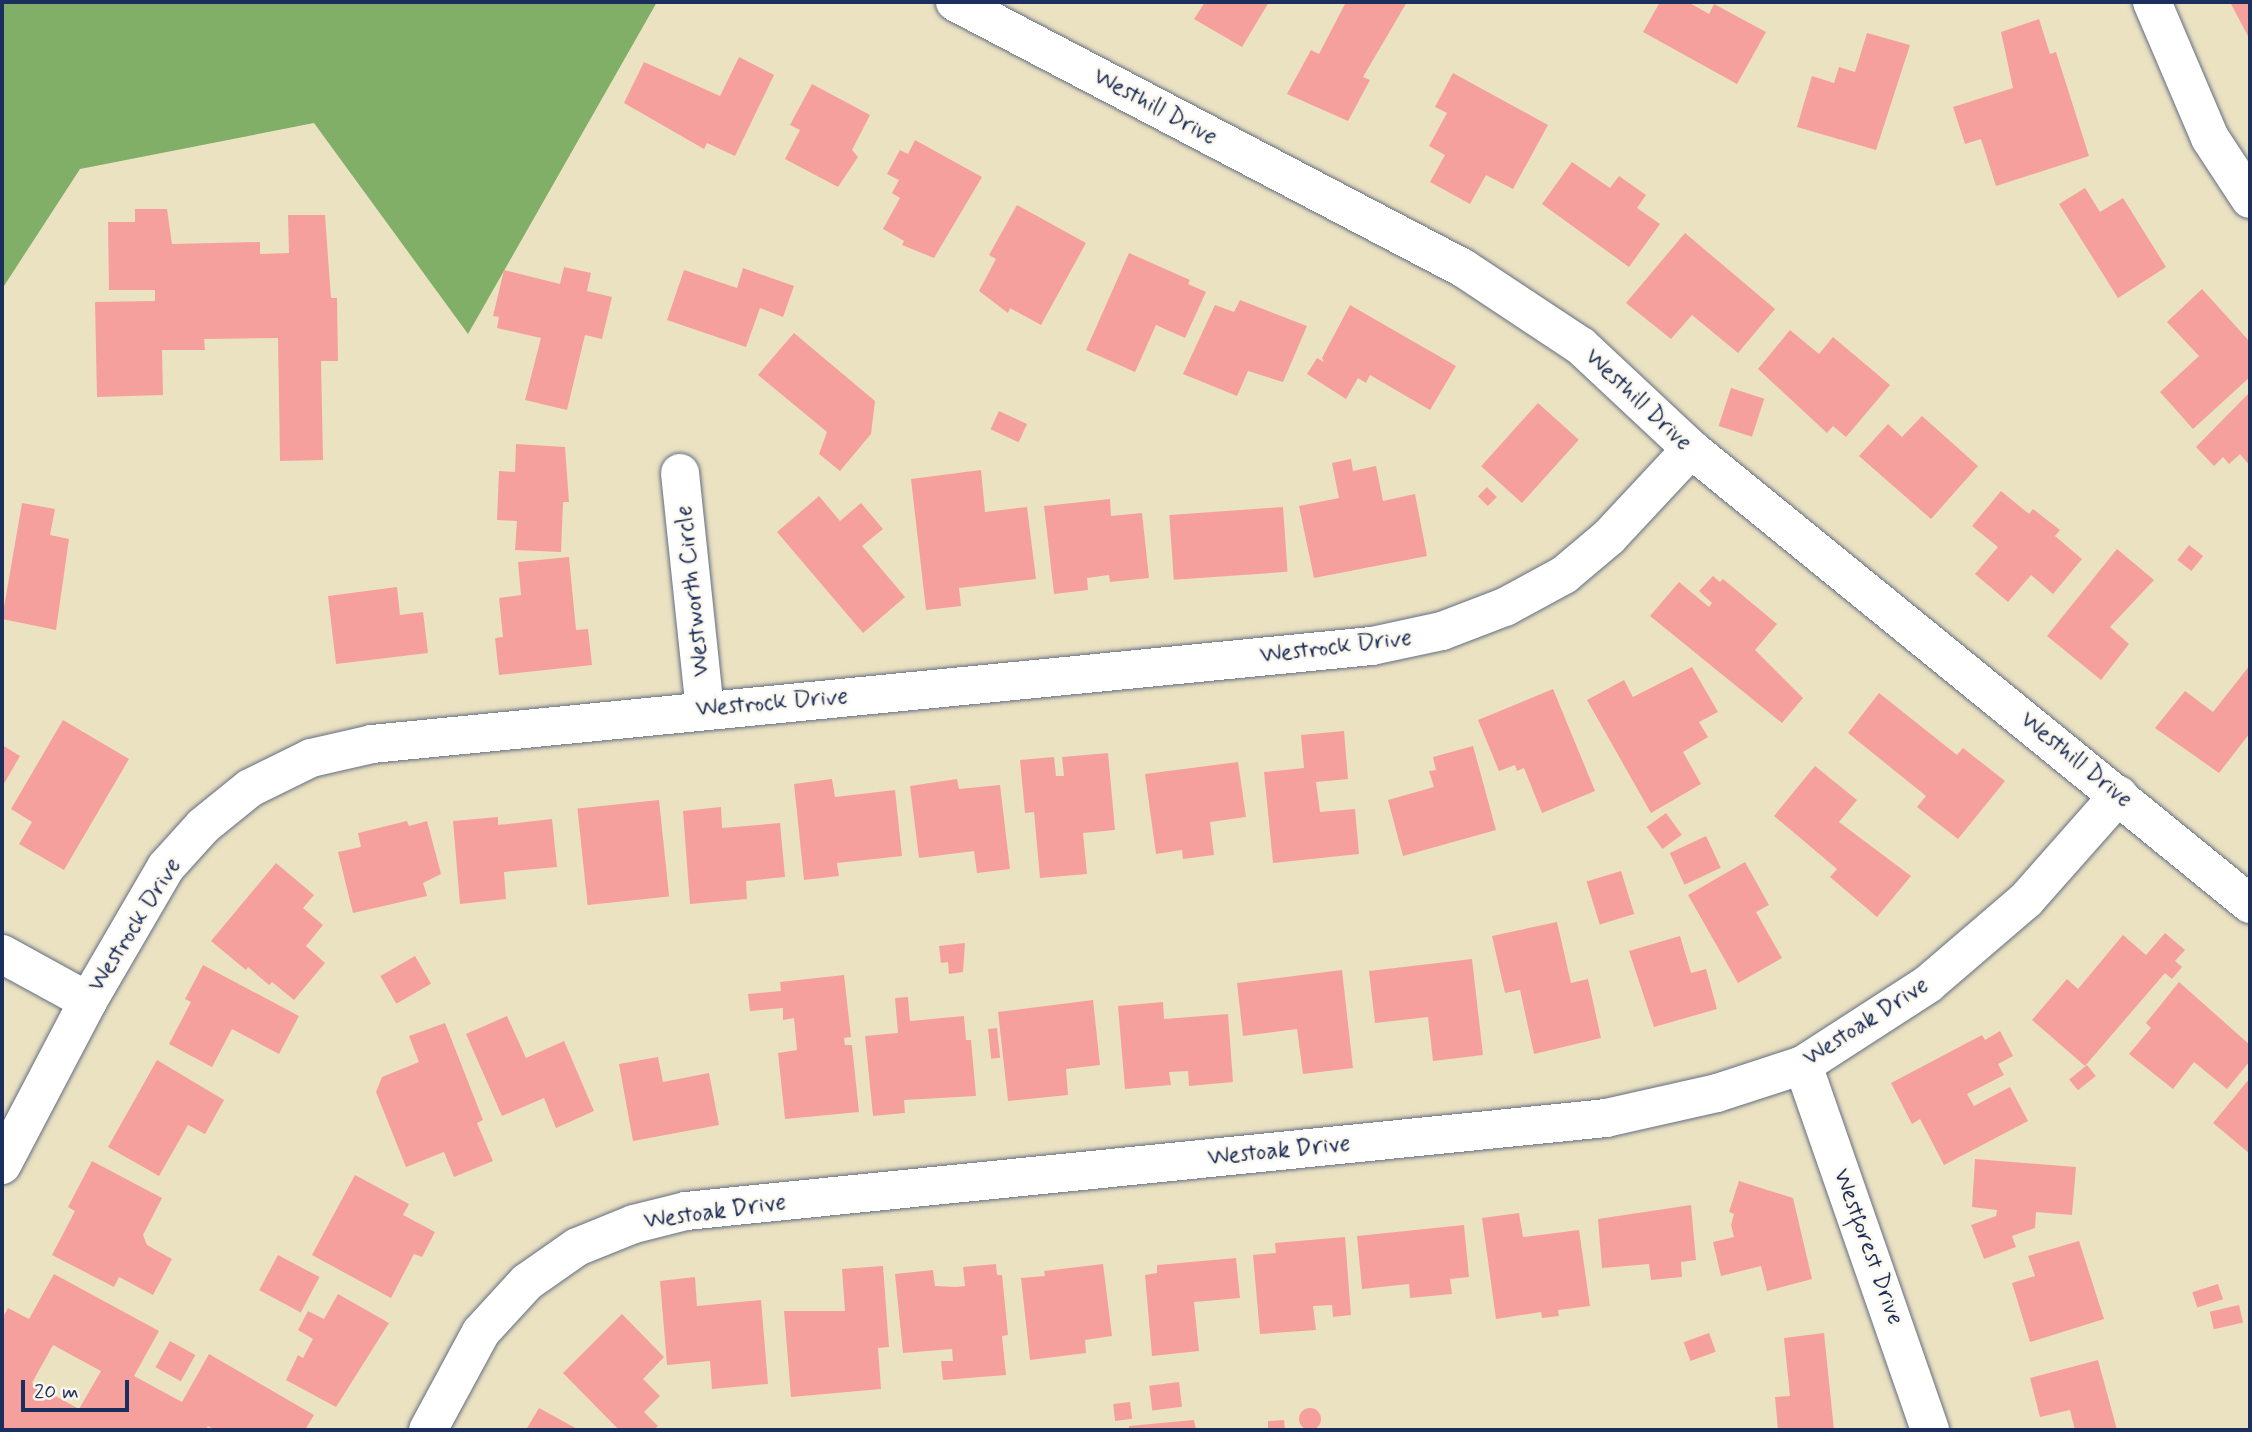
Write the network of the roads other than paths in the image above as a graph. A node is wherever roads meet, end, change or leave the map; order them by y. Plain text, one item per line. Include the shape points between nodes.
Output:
1 (955, 2) edge
2 (2152, 2) edge
3 (2250, 199) edge
4 (1691, 449) junction
5 (680, 473) dead end
6 (705, 709) junction
7 (2119, 795) junction
8 (2250, 904) edge
9 (2, 954) edge
10 (88, 1001) junction
11 (1802, 1065) junction
12 (2, 1165) edge
13 (428, 1430) edge
14 (1930, 1430) edge

1 - 4 street, Westhill Drive via 1463,268 1580,346
2 - 3 street via 2210,138
4 - 6 street, Westrock Drive via 1609,537 1564,575 1505,607 1443,631 1372,646
4 - 7 street, Westhill Drive
5 - 6 street, Westworth Circle
6 - 10 street, Westrock Drive via 372,744 311,758 250,788 203,826 166,867
7 - 8 street, Westhill Drive
7 - 11 street, Westoak Drive via 2026,900 1928,984
9 - 10 street
10 - 12 street, Westrock Drive
11 - 13 street, Westoak Drive via 1717,1093 1606,1118 686,1211 634,1224 578,1247 527,1282 481,1332
11 - 14 street, Westforest Drive

